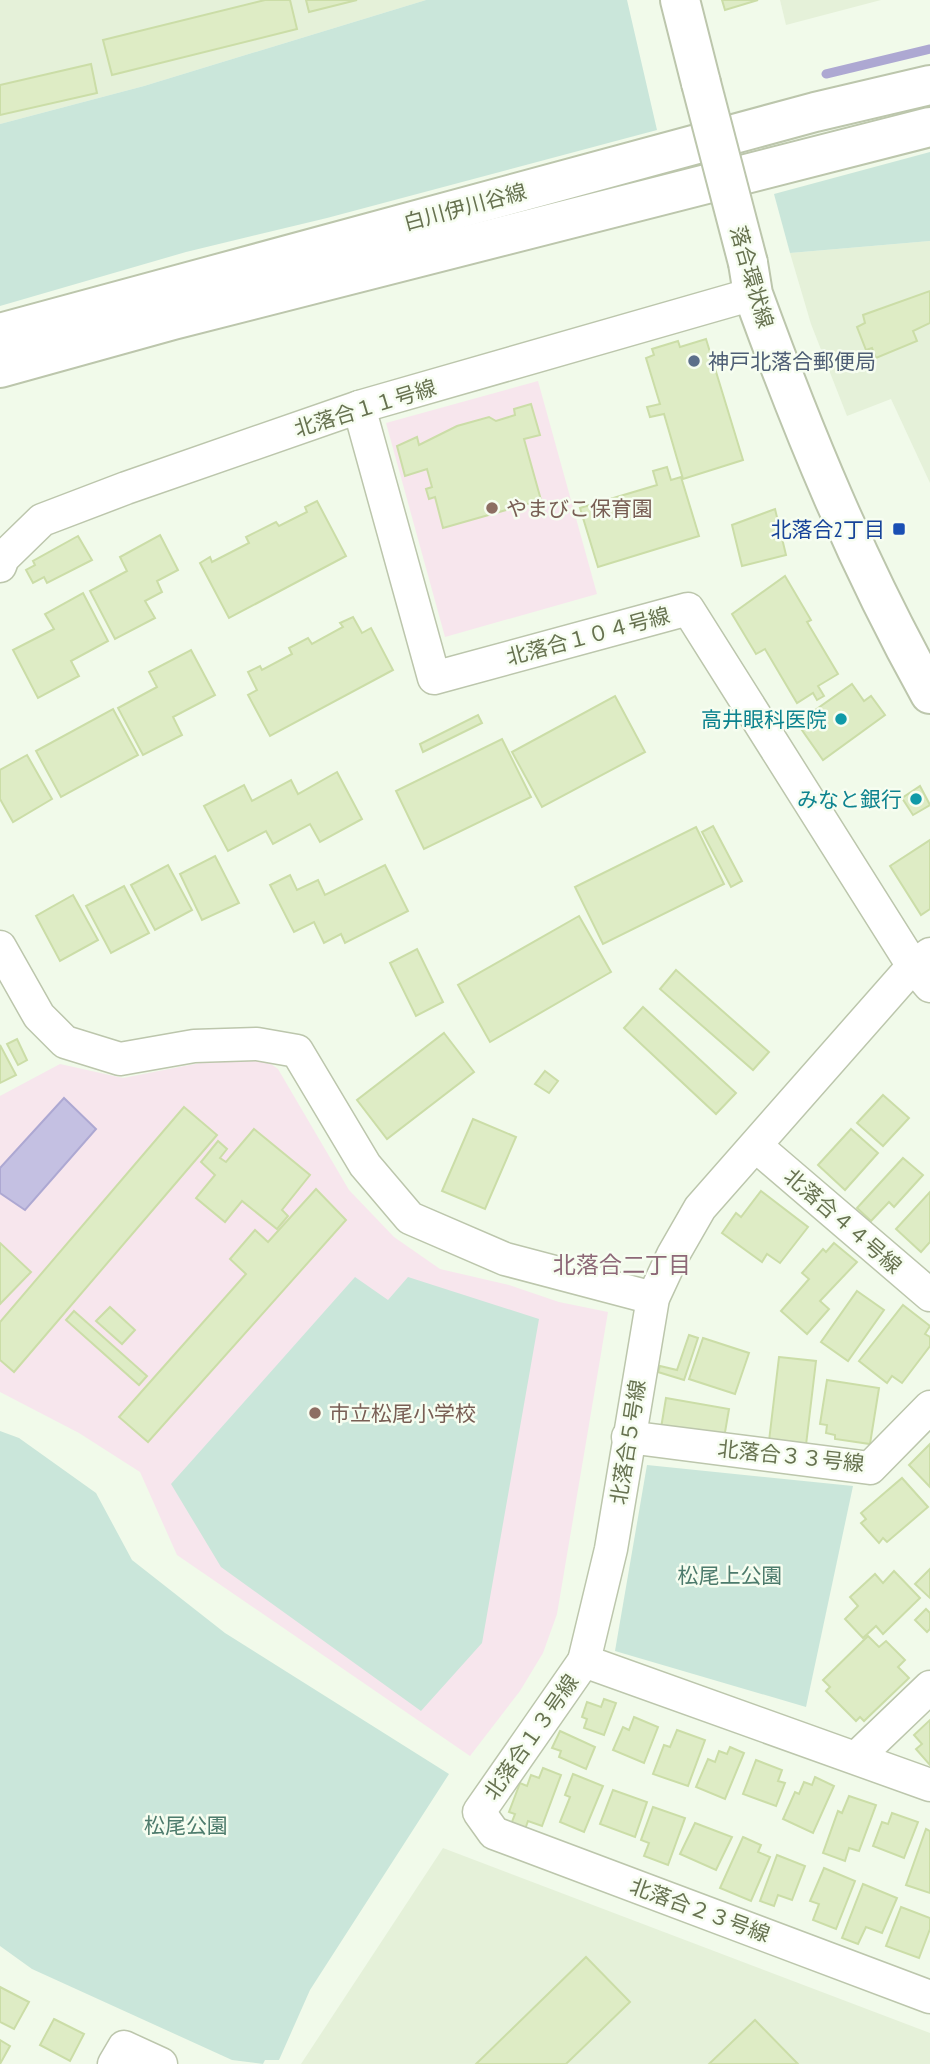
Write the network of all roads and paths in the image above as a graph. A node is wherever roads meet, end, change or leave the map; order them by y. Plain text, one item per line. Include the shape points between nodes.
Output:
1 (680, 0) edge
2 (930, 85) edge
3 (930, 127) edge
4 (750, 278) junction
5 (0, 333) edge
6 (0, 368) edge
7 (359, 407) junction
8 (0, 566) edge
9 (930, 694) edge
10 (0, 947) edge
11 (924, 969) edge
12 (756, 1146) junction
13 (930, 1295) edge
14 (653, 1298) junction
15 (930, 1407) edge
16 (628, 1437) junction
17 (584, 1661) junction
18 (930, 1687) edge
19 (857, 1758) junction
20 (930, 1785) edge
21 (479, 1812) joint
22 (924, 1985) edge
23 (114, 2064) edge
24 (161, 2064) edge

1 - 4 street, 落合環状線, bridge
2 - 5 street, 白川伊川谷線
3 - 6 street, 白川伊川谷線
4 - 7 street, 北落合１１号線
4 - 9 street, 落合環状線 via 820,472 881,605
7 - 8 street, 北落合１１号線 via 41,520
7 - 11 street, 北落合１０４号線 via 434,678 688,609
10 - 14 street via 39,1016 65,1042 120,1059 194,1046 257,1044 297,1051 365,1165 410,1217 505,1259
11 - 12 street, 北落合５号線
12 - 13 street, 北落合４４号線
12 - 14 street, 北落合５号線 via 700,1208
14 - 16 street, 北落合５号線
15 - 16 street, 北落合３３号線 via 870,1468
16 - 17 street, 北落合５号線 via 611,1549
17 - 19 street
17 - 21 street, 北落合１３号線
18 - 19 street
19 - 20 street
21 - 22 street, 北落合２３号線 via 494,1833
23 - 24 street via 124,2047

